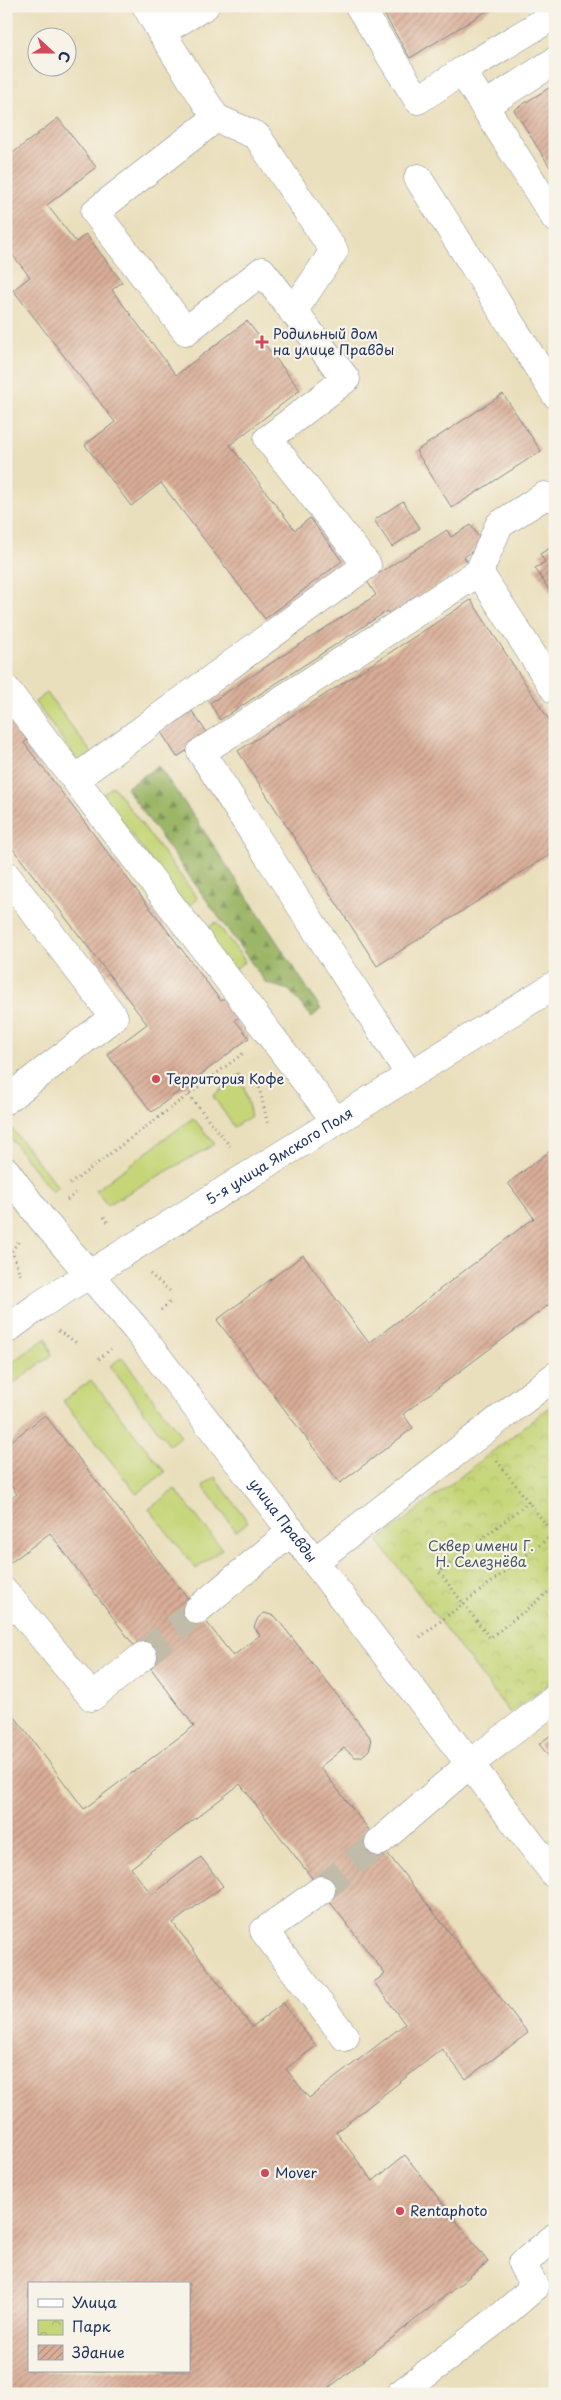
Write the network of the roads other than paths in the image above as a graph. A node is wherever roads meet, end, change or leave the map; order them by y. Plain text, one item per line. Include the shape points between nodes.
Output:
1 (146, 6) edge
2 (205, 6) edge
3 (359, 6) edge
4 (555, 15) edge
5 (161, 32) junction
6 (555, 62) edge
7 (462, 71) junction
8 (484, 106) junction
9 (216, 118) junction
10 (418, 178) dead end
11 (555, 218) edge
12 (294, 312) junction
13 (555, 394) edge
14 (555, 498) edge
15 (478, 572) junction
16 (6, 689) edge
17 (555, 690) edge
18 (75, 780) junction
19 (6, 875) edge
20 (555, 985) edge
21 (410, 1075) junction
22 (6, 1100) edge
23 (335, 1120) junction
24 (6, 1171) edge
25 (91, 1273) junction
26 (6, 1330) edge
27 (555, 1376) edge
28 (292, 1531) junction
29 (315, 1561) junction
30 (6, 1593) edge
31 (197, 1610) tunnel mouth
32 (142, 1656) tunnel mouth
33 (555, 1699) edge
34 (471, 1763) junction
35 (379, 1842) tunnel mouth
36 (555, 1876) edge
37 (321, 1890) tunnel mouth
38 (345, 2037) dead end
39 (555, 2237) edge
40 (400, 2394) edge

1 - 5 street
2 - 5 street
3 - 7 street via 418,100
4 - 7 street
5 - 9 street
6 - 8 street
7 - 8 street
8 - 11 street
9 - 12 street via 257,136 334,251
9 - 12 street via 94,212 186,331 262,271
10 - 13 street
12 - 18 street via 346,379 268,439 367,566
14 - 15 street via 544,496 499,526
15 - 17 street
15 - 21 street via 201,752
16 - 18 street
18 - 23 street via 260,1040
19 - 22 street via 114,1017
20 - 21 street, 5-я улица Ямского Поля
21 - 23 street, 5-я улица Ямского Поля
23 - 25 street, 5-я улица Ямского Поля
24 - 25 street, улица Правды
25 - 26 street, 5-я улица Ямского Поля
25 - 28 street, улица Правды
27 - 29 street
28 - 29 street, улица Правды
28 - 31 street
29 - 34 street, улица Правды
30 - 32 street via 92,1697
33 - 34 street
34 - 35 street
34 - 36 street, улица Правды
37 - 38 street via 264,1931
39 - 40 street via 522,2264 535,2287

